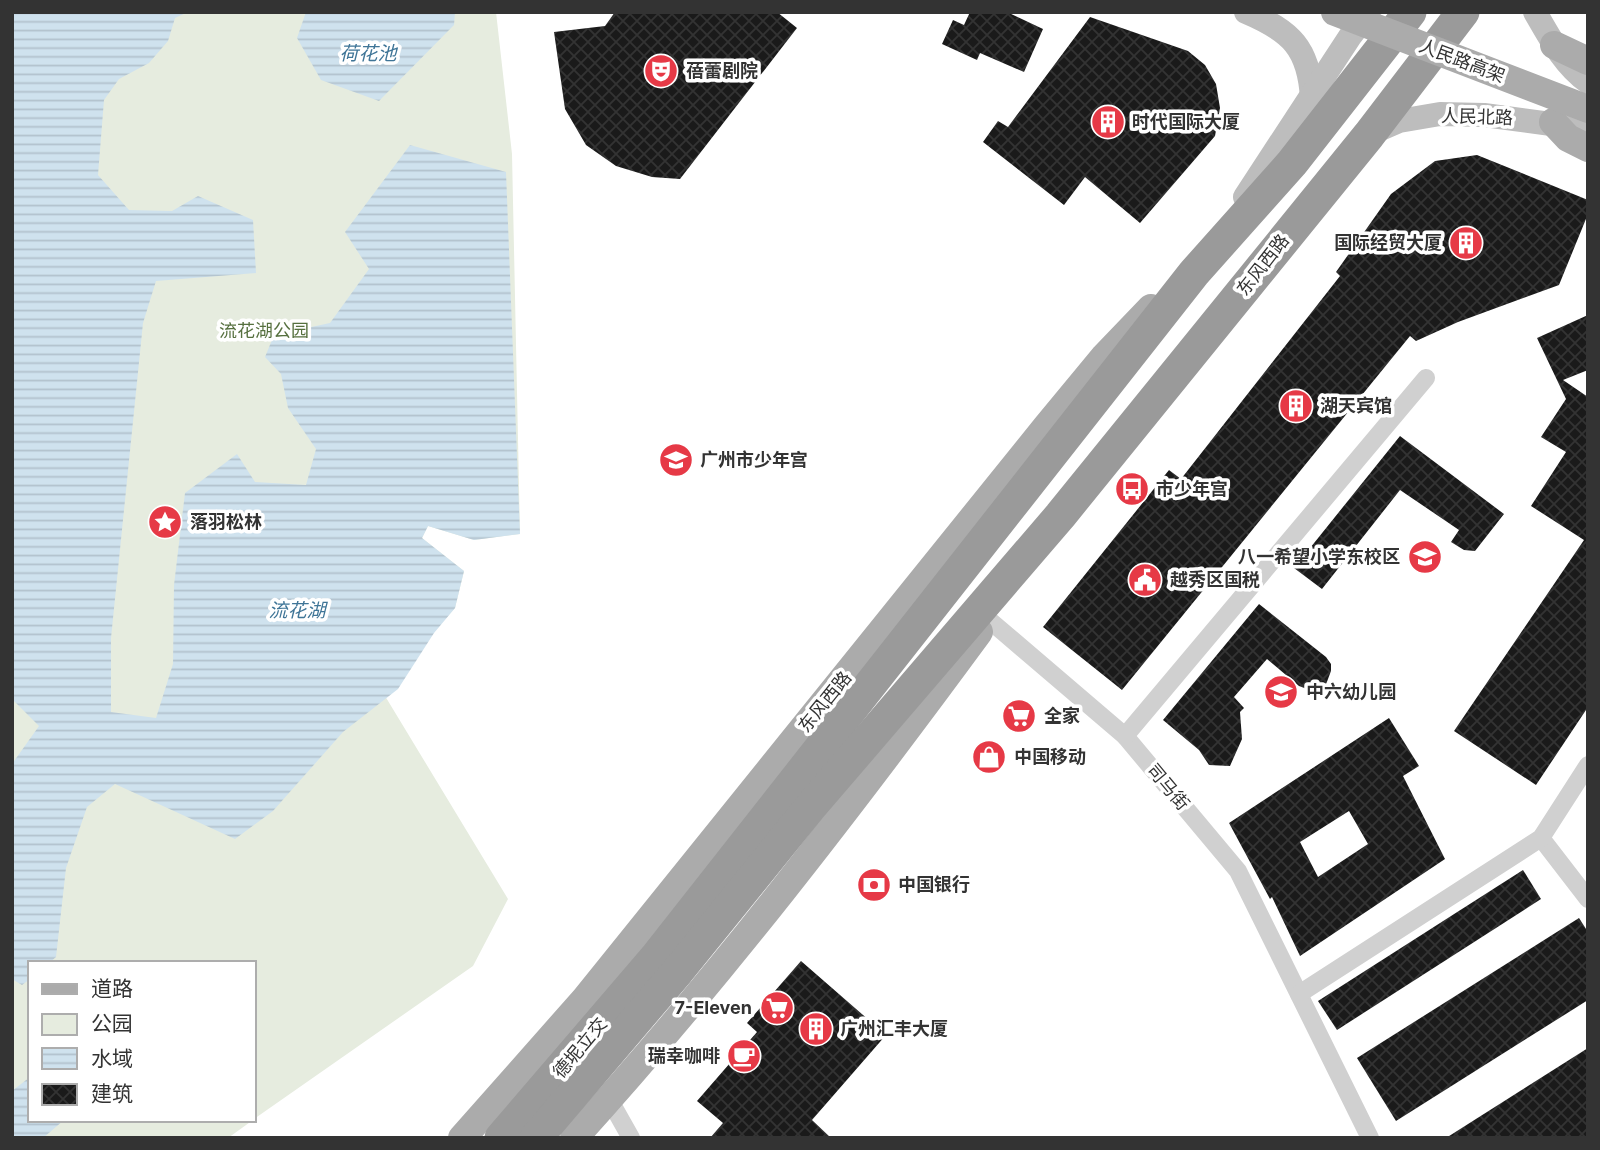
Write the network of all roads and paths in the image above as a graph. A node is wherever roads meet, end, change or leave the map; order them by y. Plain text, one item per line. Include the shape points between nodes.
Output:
1 (1246, 12) edge
2 (1335, 12) edge
3 (1369, 12) edge
4 (1410, 12) edge
5 (1463, 12) edge
6 (1535, 12) edge
7 (1554, 45) joint
8 (1583, 72) edge
9 (1312, 98) junction
10 (1588, 109) edge
11 (1553, 122) junction
12 (1588, 129) edge
13 (1368, 135) junction
14 (1588, 148) edge
15 (1194, 273) junction
16 (1426, 378) dead end
17 (1060, 516) junction
18 (988, 620) junction
19 (1125, 736) junction
20 (1588, 765) edge
21 (1541, 838) junction
22 (1588, 899) edge
23 (667, 963) junction
24 (1299, 994) junction
25 (609, 1099) junction
26 (462, 1138) edge
27 (501, 1138) edge
28 (536, 1138) edge
29 (574, 1138) edge
30 (631, 1138) edge
31 (1370, 1138) edge

1 - 9 main road via 1288,36 1304,53
2 - 10 main road, 人民路高架, bridge
3 - 9 main road
4 - 15 highway, 东风西路 via 1292,163
5 - 13 highway, 东风西路
6 - 7 main road
7 - 8 main road
8 - 11 main road
9 - 15 main road
11 - 12 main road, 人民北路
11 - 13 main road, 人民北路 via 1440,114 1399,121
11 - 14 main road via 1568,138
13 - 17 highway, 东风西路
15 - 23 highway, 东风西路
15 - 26 main road, 东风西路 via 1152,307 1104,357 585,999
16 - 19 street
17 - 18 main road, 东风西路
17 - 23 highway, 东风西路 via 812,805
18 - 19 street, 司马街
18 - 25 main road, 东风西路 via 766,911
19 - 24 street, 司马街 via 1238,871
20 - 21 street
21 - 22 street
21 - 24 street
23 - 27 highway, 德坭立交
23 - 28 highway, 德坭立交
24 - 31 street, 司马街
25 - 29 main road, 东风西路
25 - 30 street

